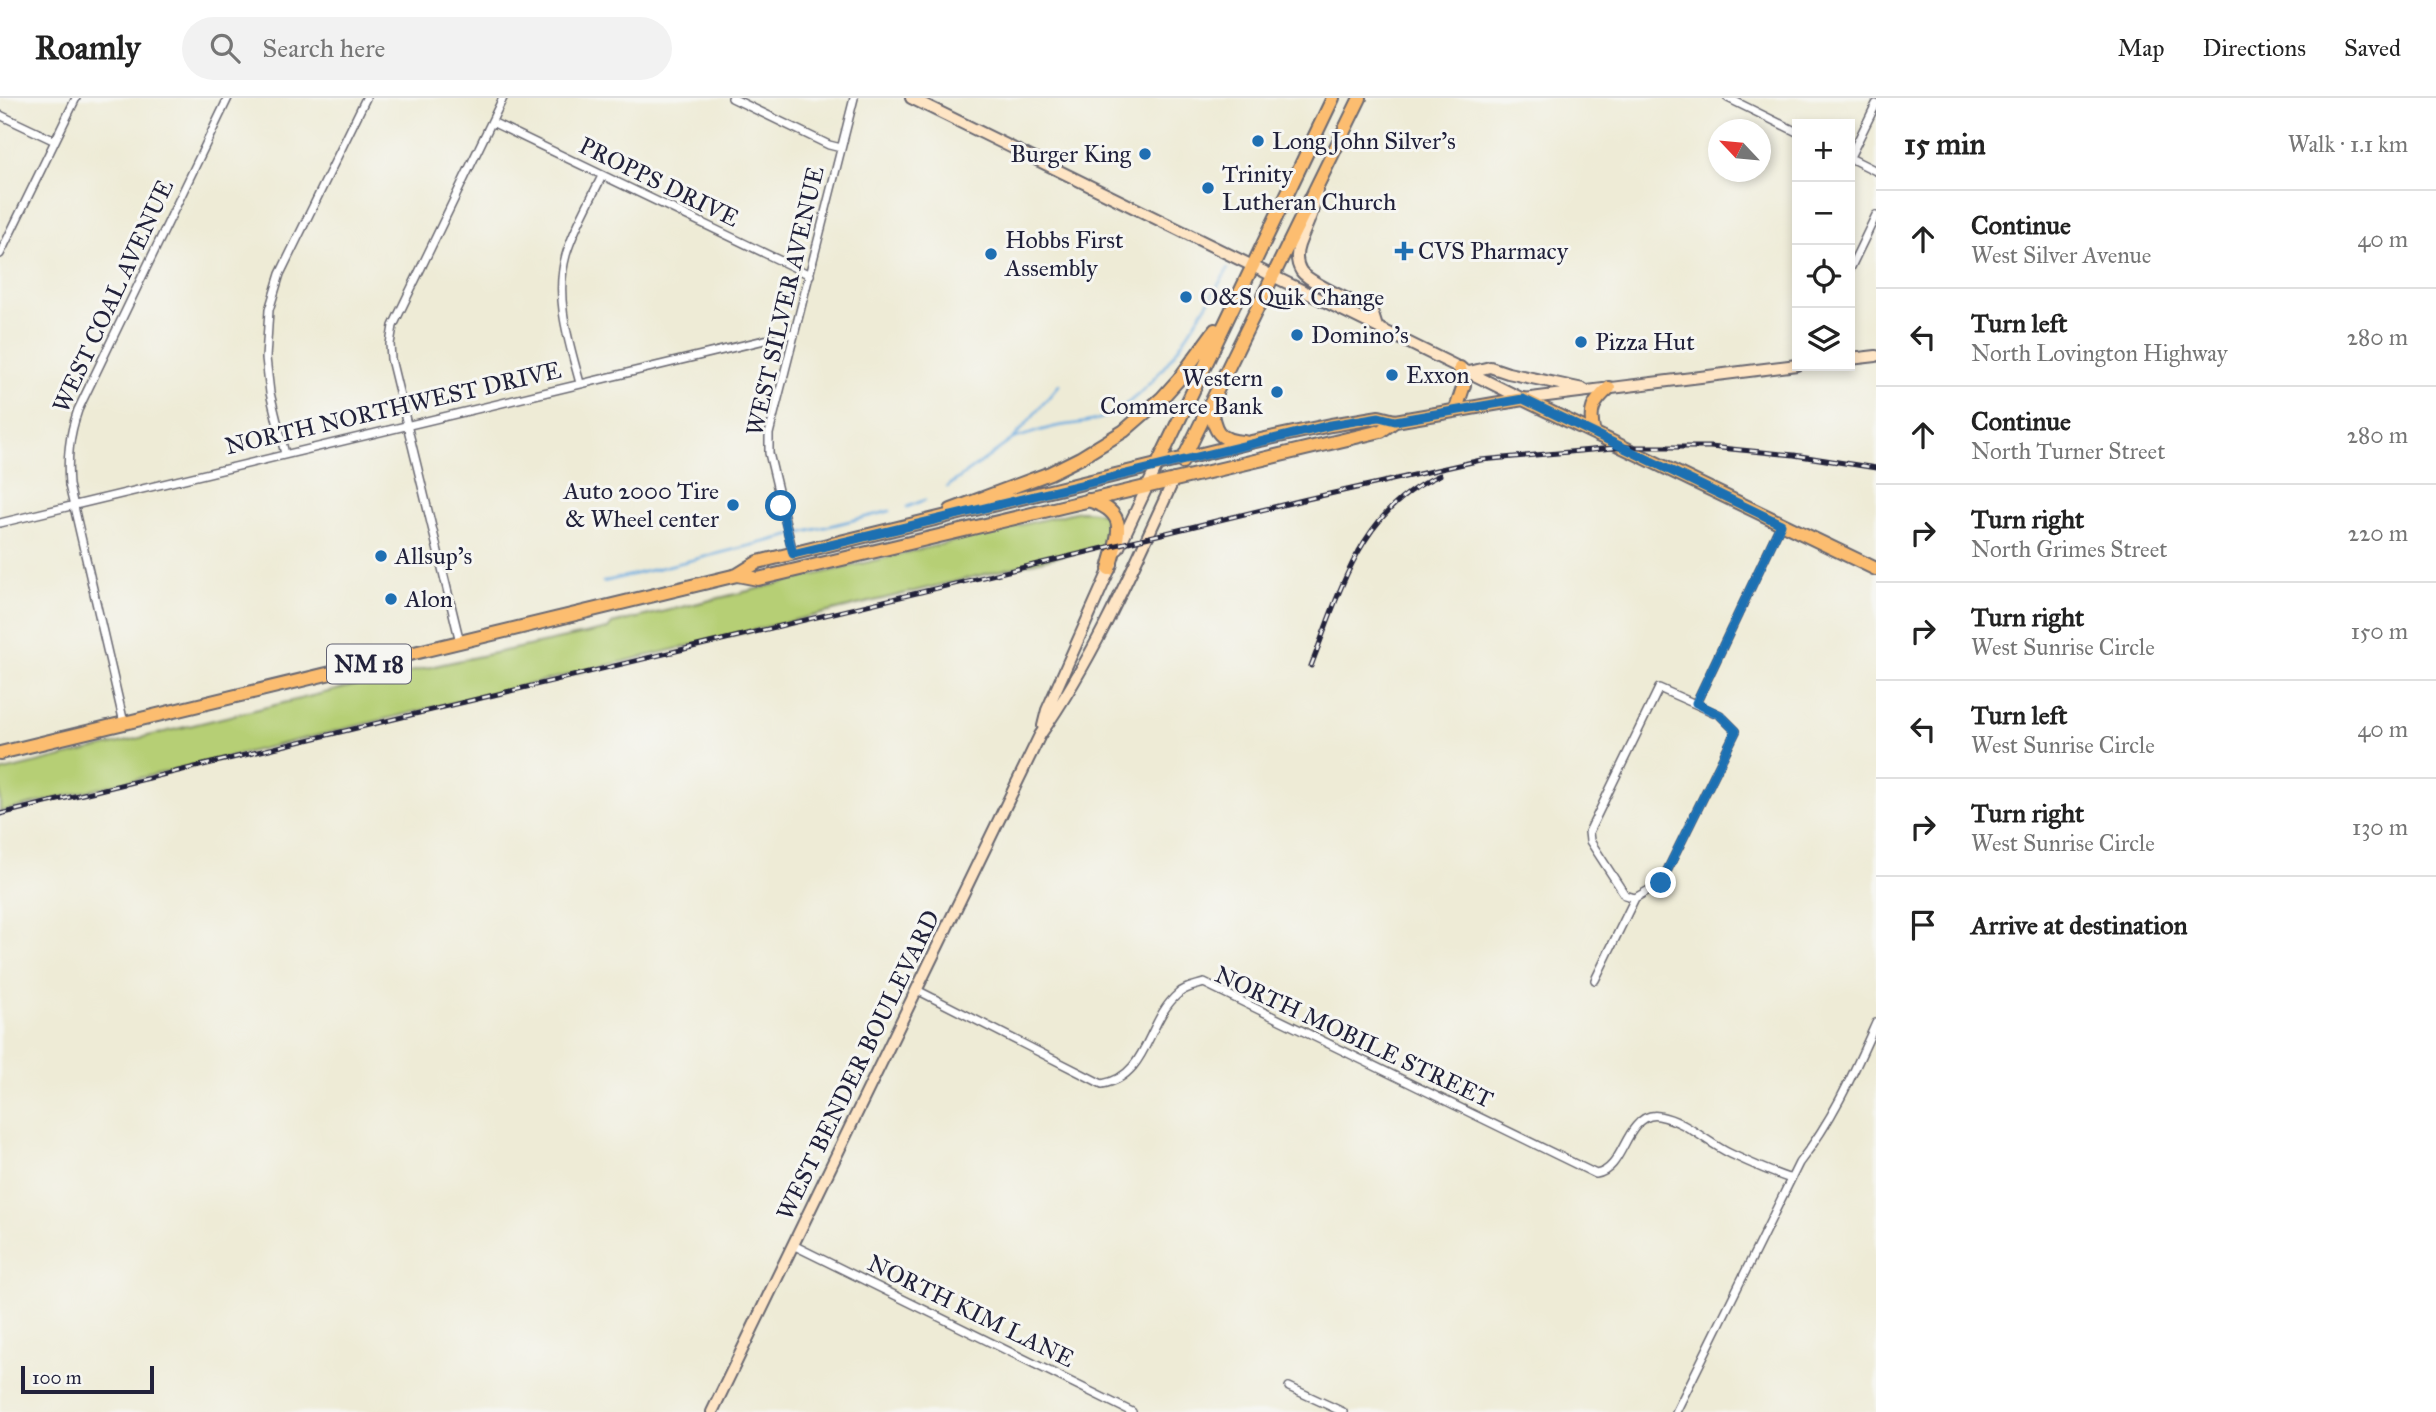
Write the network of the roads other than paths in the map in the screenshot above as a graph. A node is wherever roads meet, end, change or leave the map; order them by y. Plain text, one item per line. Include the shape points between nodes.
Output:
1 (75, 98) edge
2 (228, 98) edge
3 (366, 98) edge
4 (503, 98) edge
5 (732, 98) edge
6 (854, 98) edge
7 (911, 98) edge
8 (1335, 98) edge
9 (1728, 98) edge
10 (1358, 103) edge
11 (1876, 104) edge
12 (0, 115) edge
13 (492, 122) junction
14 (1792, 130) edge
15 (55, 141) junction
16 (841, 148) junction
17 (1855, 148) edge
18 (1855, 161) edge
19 (1876, 172) edge
20 (603, 176) junction
21 (1318, 185) junction
22 (1876, 215) edge
23 (0, 254) edge
24 (1855, 259) edge
25 (1251, 266) junction
26 (810, 275) junction
27 (1272, 276) junction
28 (1232, 307) junction
29 (1377, 327) junction
30 (794, 332) junction
31 (1876, 356) edge
32 (1855, 358) edge
33 (1792, 366) edge
34 (1464, 370) junction
35 (580, 383) junction
36 (1609, 388) junction
37 (1589, 390) junction
38 (1523, 399) junction
39 (1210, 404) junction
40 (1456, 409) junction
41 (1395, 421) junction
42 (407, 424) junction
43 (1594, 433) junction
44 (1251, 442) junction
45 (285, 454) junction
46 (1183, 459) junction
47 (1157, 466) junction
48 (1174, 479) junction
49 (1148, 485) junction
50 (1088, 499) junction
51 (74, 505) junction
52 (939, 518) junction
53 (0, 523) edge
54 (1781, 524) junction
55 (793, 554) junction
56 (1109, 569) junction
57 (1876, 569) edge
58 (737, 575) junction
59 (460, 642) junction
60 (1696, 703) junction
61 (124, 723) junction
62 (1040, 735) junction
63 (0, 753) edge
64 (1635, 898) junction
65 (1595, 981) dead end
66 (917, 990) junction
67 (1876, 1023) edge
68 (1791, 1179) junction
69 (793, 1245) junction
70 (1289, 1387) dead end
71 (712, 1412) edge
72 (1132, 1412) edge
73 (1343, 1412) edge
74 (1676, 1412) edge

1 - 15 street
2 - 51 street, WEST COAL AVENUE via 78,410 67,459
3 - 45 street via 280,274 269,310 266,358
4 - 13 street
5 - 16 street
6 - 16 street, WEST SILVER AVENUE
7 - 25 main road
8 - 10 main road
8 - 25 main road, WEST BENDER BOULEVARD
9 - 14 street
10 - 21 main road, WEST BENDER BOULEVARD
11 - 17 street
12 - 15 street
13 - 20 street, PROPPS DRIVE
13 - 42 street via 393,326 391,359
15 - 23 street
16 - 26 street, WEST SILVER AVENUE
18 - 19 street
20 - 26 street, PROPPS DRIVE
20 - 35 street via 566,255 562,282 562,308
21 - 27 main road, WEST BENDER BOULEVARD
21 - 29 main road via 1315,208 1296,256 1298,264 1307,277 1372,311
22 - 24 street
25 - 27 main road
25 - 28 main road, WEST BENDER BOULEVARD
26 - 30 street, WEST SILVER AVENUE
27 - 29 main road
27 - 39 main road, WEST BENDER BOULEVARD
28 - 47 main road, WEST BENDER BOULEVARD
28 - 52 main road via 1179,379 1124,431 1050,473 956,506
29 - 34 main road
30 - 35 street, NORTH NORTHWEST DRIVE
30 - 55 street, WEST SILVER AVENUE via 769,435 769,453
31 - 32 main road
33 - 36 main road
34 - 37 main road via 1490,367
34 - 38 main road
34 - 40 main road via 1463,394
35 - 42 street, NORTH NORTHWEST DRIVE
36 - 37 main road
36 - 43 main road via 1591,410
37 - 38 main road
38 - 40 main road
38 - 43 main road
39 - 44 main road via 1214,426 1223,438
39 - 46 main road, WEST BENDER BOULEVARD
40 - 41 main road
41 - 44 main road via 1379,417
41 - 48 main road via 1381,431
42 - 45 street, NORTH NORTHWEST DRIVE
42 - 59 street
43 - 54 main road
44 - 46 main road
45 - 51 street, NORTH NORTHWEST DRIVE
46 - 47 main road
46 - 48 main road, WEST BENDER BOULEVARD
47 - 49 main road, WEST BENDER BOULEVARD
47 - 52 main road, NM 18
48 - 49 main road, NM 18
48 - 62 main road, WEST BENDER BOULEVARD via 1120,597
49 - 50 main road, NM 18
49 - 56 main road, WEST BENDER BOULEVARD
50 - 56 main road via 1105,505 1118,523
50 - 58 main road, NM 18 via 758,579
51 - 53 street, NORTH NORTHWEST DRIVE
51 - 61 street, WEST COAL AVENUE
52 - 55 main road, NM 18
54 - 57 main road
54 - 60 street
55 - 58 main road, NM 18 via 758,562
56 - 62 main road, WEST BENDER BOULEVARD
58 - 59 main road, NM 18
59 - 61 main road, NM 18
60 - 64 street via 1720,715 1736,731 1661,883
60 - 64 street via 1659,688 1590,827 1590,841 1625,895
61 - 63 main road, NM 18
62 - 66 main road, WEST BENDER BOULEVARD
64 - 65 street
66 - 68 street, NORTH MOBILE STREET via 1102,1084 1115,1082 1140,1058 1178,993 1204,983 1587,1171 1605,1172 1634,1128 1644,1117 1656,1115
66 - 69 main road, WEST BENDER BOULEVARD
67 - 68 street via 1839,1104
68 - 74 street
69 - 71 main road, WEST BENDER BOULEVARD
69 - 72 street, NORTH KIM LANE
70 - 73 street

